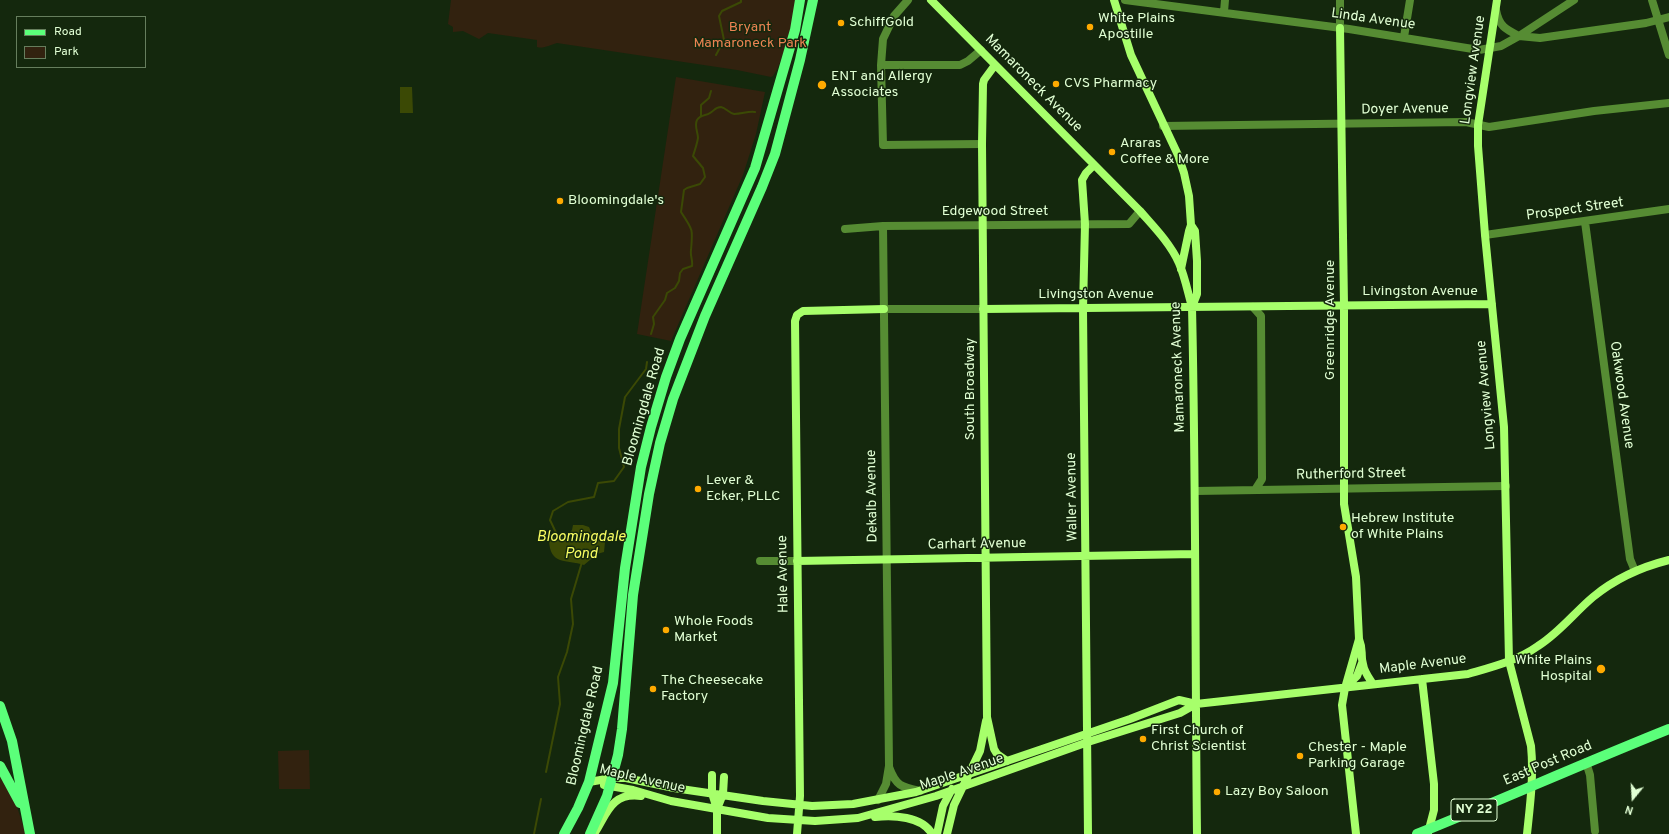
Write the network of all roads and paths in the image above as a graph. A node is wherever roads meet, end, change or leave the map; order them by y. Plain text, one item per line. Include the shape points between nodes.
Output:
1 (800, 0) edge
2 (813, 0) edge
3 (908, 0) edge
4 (931, 0) edge
5 (1114, 0) edge
6 (1125, 0) edge
7 (1225, 0) edge
8 (1340, 0) edge
9 (1410, 0) edge
10 (1574, 0) edge
11 (1652, 0) edge
12 (1497, 4) edge
13 (1224, 12) junction
14 (1669, 17) edge
15 (1658, 21) junction
16 (1340, 28) junction
17 (1519, 36) junction
18 (1404, 38) junction
19 (1490, 49) junction
20 (980, 50) junction
21 (1669, 55) edge
22 (881, 65) junction
23 (995, 65) junction
24 (1669, 102) edge
25 (1341, 123) junction
26 (1478, 125) junction
27 (1163, 126) junction
28 (982, 144) junction
29 (1094, 165) junction
30 (1669, 209) edge
31 (1140, 211) junction
32 (1585, 222) junction
33 (1085, 224) junction
34 (982, 225) junction
35 (1191, 225) junction
36 (883, 226) junction
37 (845, 229) dead end
38 (1485, 235) junction
39 (1181, 270) junction
40 (1492, 304) junction
41 (1344, 305) junction
42 (1253, 306) junction
43 (1192, 307) junction
44 (983, 309) junction
45 (1083, 309) junction
46 (884, 310) junction
47 (798, 315) joint
48 (1506, 486) junction
49 (1344, 488) junction
50 (1255, 490) junction
51 (1196, 491) junction
52 (1195, 554) junction
53 (1086, 556) junction
54 (887, 558) junction
55 (985, 558) junction
56 (1669, 560) edge
57 (760, 561) dead end
58 (797, 561) junction
59 (1635, 571) junction
60 (1359, 639) junction
61 (1509, 661) junction
62 (1362, 663) junction
63 (1422, 679) junction
64 (1373, 684) junction
65 (1345, 688) junction
66 (1196, 704) junction
67 (0, 706) edge
68 (987, 717) junction
69 (1669, 729) edge
70 (1088, 732) junction
71 (1088, 742) junction
72 (1007, 761) junction
73 (1586, 762) junction
74 (0, 766) edge
75 (889, 766) junction
76 (969, 774) junction
77 (712, 775) dead end
78 (724, 777) dead end
79 (589, 782) junction
80 (611, 782) junction
81 (963, 786) junction
82 (1532, 787) junction
83 (920, 790) junction
84 (951, 790) junction
85 (712, 793) junction
86 (723, 794) junction
87 (878, 800) junction
88 (671, 801) junction
89 (799, 805) junction
90 (717, 809) junction
91 (26, 816) junction
92 (858, 818) junction
93 (798, 820) junction
94 (1595, 831) dead end
95 (1428, 832) edge
96 (30, 834) edge
97 (564, 834) edge
98 (590, 834) edge
99 (594, 834) edge
100 (717, 834) edge
101 (797, 834) edge
102 (932, 834) edge
103 (937, 834) edge
104 (947, 834) edge
105 (1088, 834) edge
106 (1198, 834) edge
107 (1356, 834) edge
108 (1417, 834) edge
109 (1527, 834) edge

1 - 79 main road, Bloomingdale Road via 795,30 755,168 672,358 649,434 641,467 625,568 613,683
2 - 80 main road, Bloomingdale Road via 775,154 704,316 673,399 660,443 636,571 622,729
3 - 22 street via 894,16 884,34
4 - 20 street, Mamaroneck Avenue
5 - 27 street via 1131,55
6 - 13 street, Linda Avenue
7 - 13 street
8 - 16 street, Greenridge Avenue
9 - 18 street
10 - 17 street, Linda Avenue
11 - 15 street
12 - 17 street via 1500,24
12 - 19 street, Longview Avenue
13 - 16 street, Linda Avenue
14 - 15 street
15 - 17 street via 1540,38
15 - 21 street
16 - 18 street, Linda Avenue
16 - 25 street, Greenridge Avenue
17 - 19 street, Linda Avenue
18 - 19 street, Linda Avenue via 1479,50
19 - 26 street, Longview Avenue
20 - 22 street via 960,65
20 - 23 street, Mamaroneck Avenue
22 - 28 street via 883,144
23 - 28 street, South Broadway via 984,80
23 - 29 street, Mamaroneck Avenue
24 - 26 street, Doyer Avenue via 1489,127
25 - 26 street, Doyer Avenue via 1466,122
25 - 27 street, Doyer Avenue
25 - 41 street, Greenridge Avenue
26 - 38 street, Longview Avenue
27 - 35 street via 1184,173
28 - 34 street, South Broadway
29 - 31 street, Mamaroneck Avenue
29 - 33 street, Waller Avenue via 1082,180
30 - 32 street, Prospect Street
31 - 33 street, Edgewood Street via 1129,224
31 - 39 street, Mamaroneck Avenue via 1163,237
32 - 38 street, Prospect Street
32 - 59 street, Oakwood Avenue via 1630,559
33 - 34 street, Edgewood Street
33 - 45 street, Waller Avenue
34 - 36 street, Edgewood Street
34 - 44 street, South Broadway
35 - 39 street
35 - 43 street via 1195,231 1197,261 1197,294
36 - 37 street, Edgewood Street
36 - 46 street, Dekalb Avenue
38 - 40 street, Longview Avenue
39 - 43 street, Mamaroneck Avenue
40 - 41 street, Livingston Avenue
40 - 48 street, Longview Avenue via 1504,427
41 - 42 street, Livingston Avenue
41 - 49 street, Greenridge Avenue
42 - 43 street, Livingston Avenue
42 - 50 street via 1261,316 1262,479
43 - 45 street, Livingston Avenue
43 - 51 street, Mamaroneck Avenue
44 - 45 street, Livingston Avenue
44 - 46 street, Livingston Avenue
44 - 55 street, South Broadway
45 - 53 street, Waller Avenue
46 - 47 street, Livingston Avenue via 803,311
46 - 54 street, Dekalb Avenue
47 - 58 street, Hale Avenue via 795,321
48 - 49 street, Rutherford Street
48 - 61 street, Longview Avenue
49 - 50 street, Rutherford Street
49 - 60 street, Greenridge Avenue via 1347,530 1356,577
50 - 51 street, Rutherford Street
51 - 52 street, Mamaroneck Avenue
52 - 53 street, Carhart Avenue
52 - 66 street, Mamaroneck Avenue
53 - 55 street, Carhart Avenue
53 - 70 street, Waller Avenue
54 - 55 street, Carhart Avenue
54 - 58 street, Carhart Avenue
54 - 75 street, Dekalb Avenue
55 - 68 street, South Broadway
56 - 59 street, Maple Avenue
57 - 58 street, Carhart Avenue
58 - 89 street, Hale Avenue
59 - 61 street, Maple Avenue via 1593,598 1540,645
60 - 62 street, Greenridge Avenue via 1363,649
60 - 65 street, Greenridge Avenue
61 - 63 street, Maple Avenue via 1468,674
61 - 82 street, Longview Avenue via 1531,746
62 - 64 street, Greenridge Avenue
62 - 65 street via 1357,676
63 - 64 street, Maple Avenue
63 - 95 street via 1434,784 1434,810
64 - 65 street, Maple Avenue
65 - 66 street, Maple Avenue
65 - 107 street, Greenridge Avenue via 1342,712
66 - 70 street, Maple Avenue via 1179,700
66 - 71 street, Maple Avenue via 1180,713
66 - 106 street, Mamaroneck Avenue
67 - 91 main road via 12,741
68 - 72 street, South Broadway via 994,749
68 - 76 street, South Broadway via 980,751
69 - 73 main road, East Post Road / NY 22
70 - 71 street, Waller Avenue
70 - 72 street, Maple Avenue
71 - 81 street, Maple Avenue
71 - 105 street, Waller Avenue
72 - 76 street, Maple Avenue
73 - 82 main road, East Post Road / NY 22
73 - 94 street via 1590,775
74 - 91 main road
75 - 83 street, Dekalb Avenue via 898,784 905,788
75 - 87 street, Dekalb Avenue via 886,784
76 - 81 street, South Broadway
76 - 83 street, Maple Avenue
76 - 84 street, South Broadway
77 - 85 street
78 - 86 street
79 - 80 street, Maple Avenue
79 - 97 main road, Bloomingdale Road
80 - 85 street, Maple Avenue via 626,778
80 - 88 street, Maple Avenue
80 - 98 main road, Bloomingdale Road
81 - 84 street, Maple Avenue
81 - 104 street, South Broadway via 954,805
82 - 95 main road, East Post Road / NY 22
82 - 109 street, Longview Avenue
83 - 87 street, Maple Avenue
84 - 92 street, Maple Avenue
84 - 103 street, South Broadway via 943,806
85 - 86 street, Maple Avenue
85 - 90 street
86 - 89 street, Maple Avenue
86 - 90 street
87 - 89 street, Maple Avenue via 853,804
88 - 90 street, Maple Avenue
88 - 99 street via 636,796 619,798 611,806
89 - 93 street, Hale Avenue
90 - 93 street, Maple Avenue via 768,818
90 - 100 street
91 - 96 main road
92 - 93 street, Maple Avenue via 832,821
92 - 102 street via 884,816 909,819 924,826
93 - 101 street, Hale Avenue
95 - 108 main road, East Post Road / NY 22

